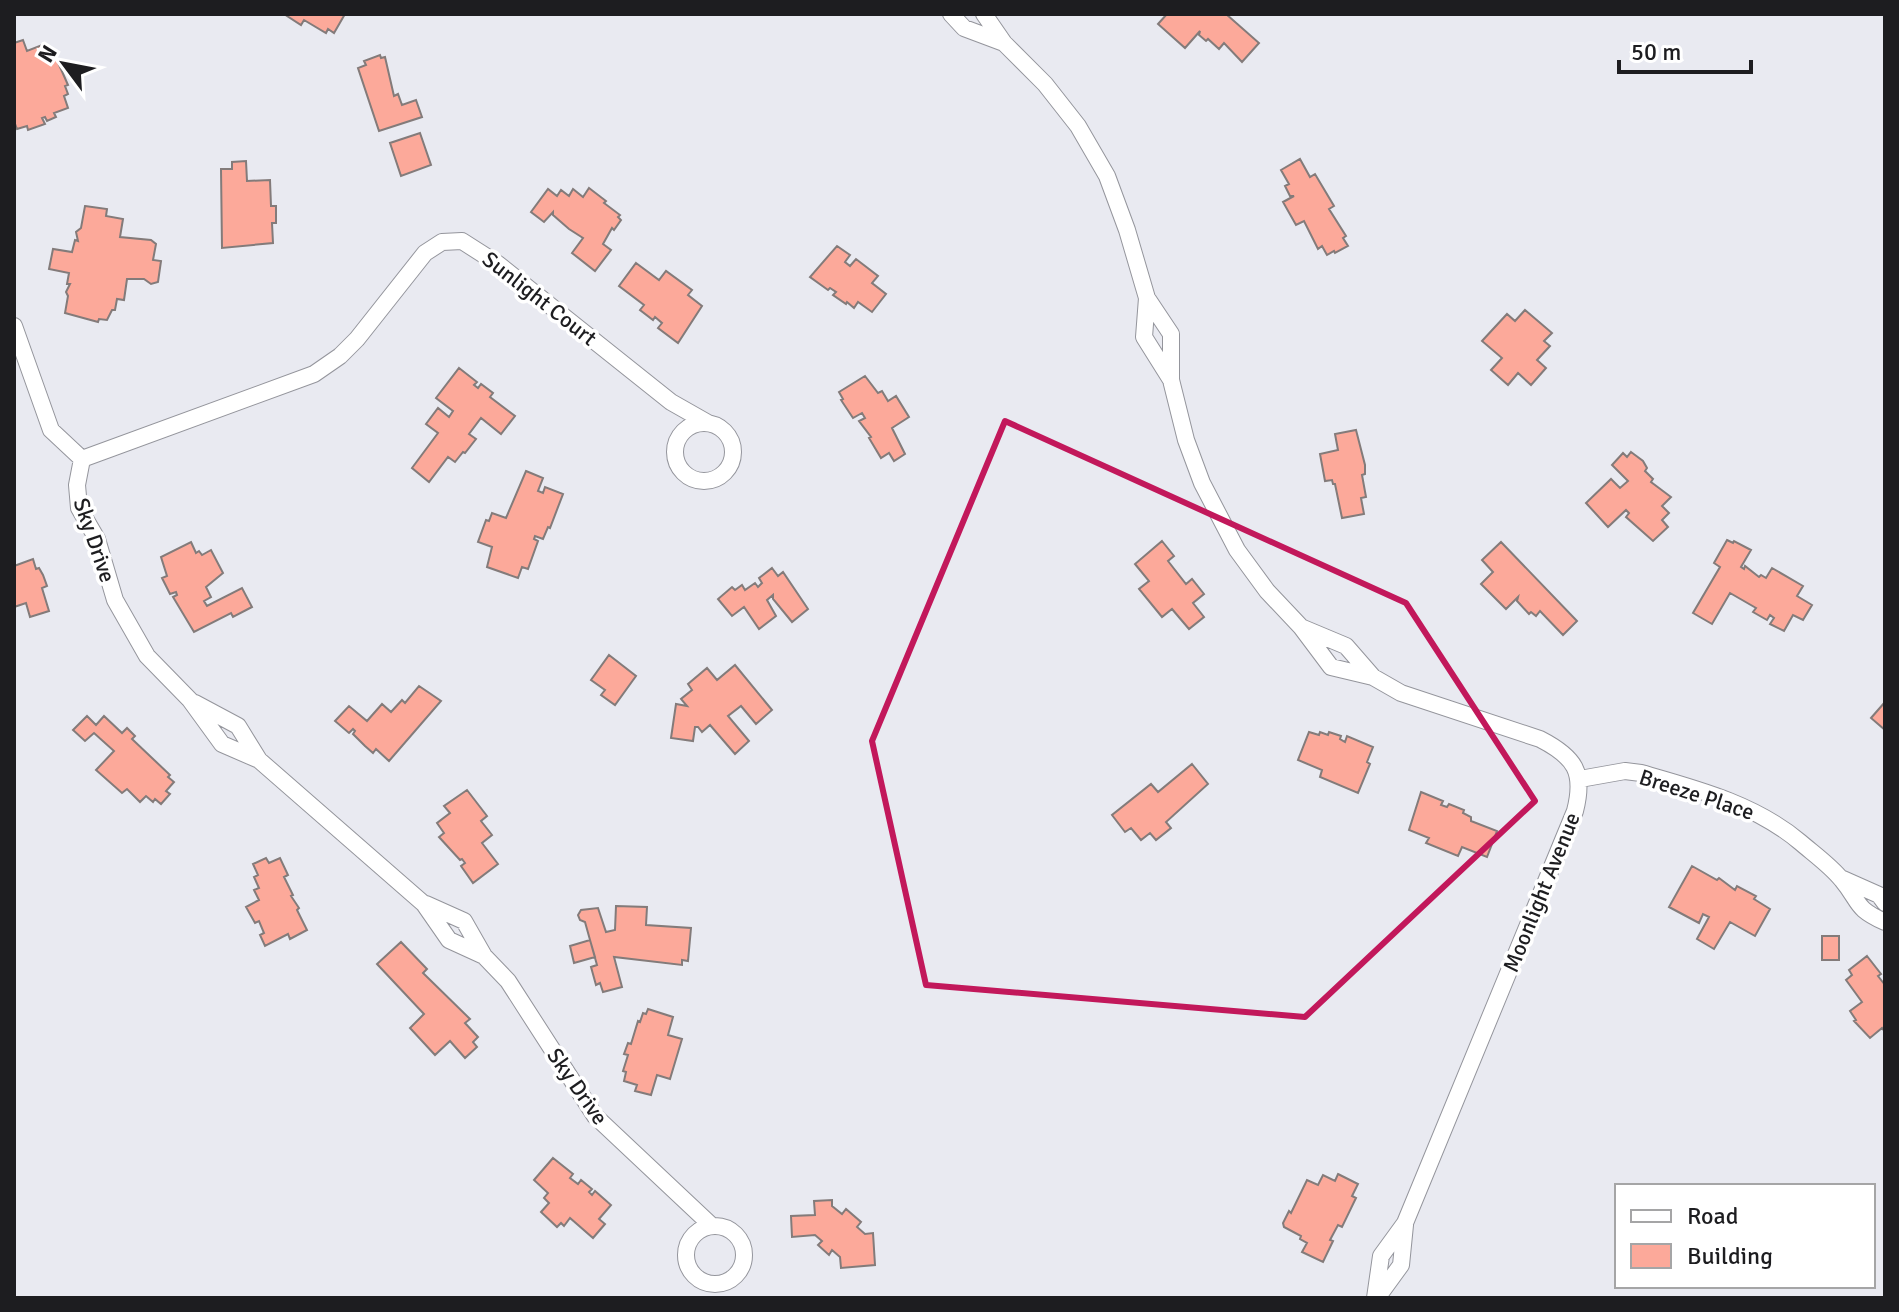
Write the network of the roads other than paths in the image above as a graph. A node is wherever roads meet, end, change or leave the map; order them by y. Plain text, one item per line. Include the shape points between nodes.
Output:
1 (951, 14) edge
2 (984, 14) edge
3 (1004, 43) junction
4 (1147, 298) junction
5 (14, 326) edge
6 (1171, 380) junction
7 (683, 423) junction
8 (82, 459) junction
9 (1301, 627) junction
10 (1373, 677) junction
11 (1580, 779) junction
12 (1841, 878) junction
13 (1885, 903) edge
14 (1885, 922) edge
15 (686, 1203) junction
16 (712, 1226) junction
17 (689, 1242) junction
18 (1378, 1293) edge

1 - 3 street via 964,28
2 - 3 street
3 - 4 street via 1078,126 1107,176
4 - 6 street via 1171,334
4 - 6 street via 1144,337
5 - 8 street via 51,430
6 - 9 street via 1186,440 1220,521 1267,591
7 - 7 street via 675,451 680,470 696,481 715,479 730,466 733,448 725,431 708,423
7 - 8 street, Sunlight Court via 671,402 489,257 462,241 442,242 425,253 340,356 314,374
8 - 15 street, Sky Drive via 79,508 97,539 115,600 147,656 190,700 222,744 259,760 424,904 449,940 484,956 508,981 595,1116
9 - 10 street via 1346,646
9 - 10 street via 1331,667
10 - 11 street via 1401,693 1540,739 1561,750
11 - 12 street, Breeze Place via 1641,773 1739,804 1767,818
11 - 18 street, Moonlight Avenue via 1575,811 1405,1223 1381,1256
12 - 13 street, Breeze Place
12 - 14 street, Breeze Place via 1864,913
15 - 16 street, Sky Drive
15 - 17 street
16 - 17 street
16 - 17 street via 731,1231 743,1246 742,1266 728,1281 710,1284 694,1276 686,1260

